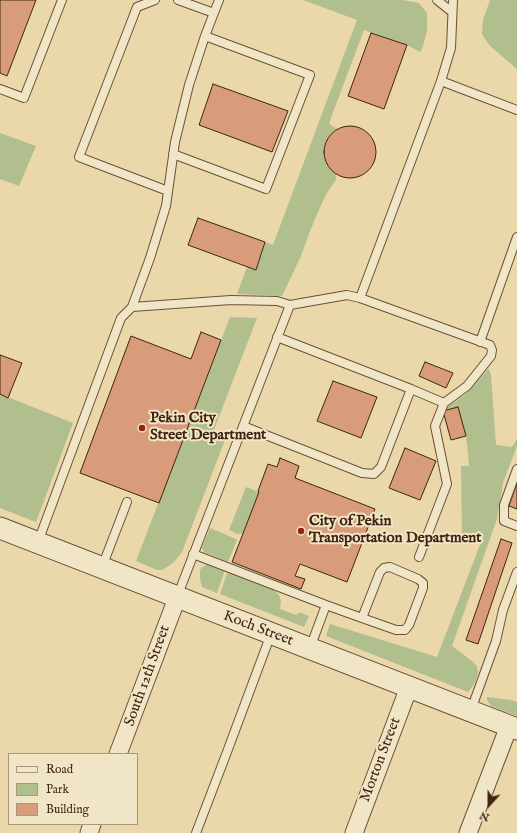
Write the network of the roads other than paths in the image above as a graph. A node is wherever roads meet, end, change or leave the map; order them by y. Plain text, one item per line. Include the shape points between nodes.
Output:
1 (62, 0) edge
2 (155, 0) edge
3 (178, 0) edge
4 (219, 0) edge
5 (437, 0) edge
6 (453, 0) edge
7 (452, 12) junction
8 (214, 13) junction
9 (206, 36) junction
10 (440, 81) junction
11 (0, 89) edge
12 (517, 110) edge
13 (173, 154) junction
14 (168, 191) junction
15 (517, 237) edge
16 (360, 298) junction
17 (290, 305) junction
18 (132, 307) junction
19 (277, 337) junction
20 (480, 342) junction
21 (411, 390) junction
22 (444, 403) junction
23 (243, 426) junction
24 (517, 469) edge
25 (127, 502) dead end
26 (517, 526) edge
27 (0, 528) edge
28 (37, 543) junction
29 (194, 554) junction
30 (419, 557) dead end
31 (102, 568) junction
32 (517, 572) edge
33 (177, 598) junction
34 (326, 605) junction
35 (362, 618) junction
36 (271, 634) junction
37 (310, 649) junction
38 (409, 687) junction
39 (471, 711) junction
40 (513, 728) edge
41 (118, 753) edge
42 (196, 833) edge
43 (354, 833) edge
44 (468, 833) edge

1 - 11 lane via 24,98
2 - 14 lane via 137,7 79,157
3 - 8 lane
4 - 8 lane
5 - 7 lane
6 - 7 lane
7 - 10 lane via 451,48
8 - 9 lane
9 - 13 lane via 189,85
9 - 13 lane via 310,75 266,189
10 - 12 lane
10 - 16 lane
13 - 14 lane
14 - 18 lane via 150,258
15 - 20 lane
16 - 17 lane via 347,295
16 - 20 lane
17 - 18 lane via 276,301 231,300
17 - 19 lane
18 - 28 lane via 121,318
19 - 21 lane
19 - 23 lane
20 - 22 lane via 490,346 492,356 467,386
21 - 22 lane
21 - 23 lane via 381,467 374,474 362,473
22 - 30 lane via 435,426 446,484
23 - 29 lane
24 - 26 lane via 504,505 504,521
25 - 31 lane
27 - 28 street, Koch Street
28 - 31 street, Koch Street
29 - 33 lane
29 - 34 lane
31 - 33 street, Koch Street
32 - 39 lane
33 - 36 street, Koch Street
33 - 41 street, South 12th Street
34 - 35 lane
34 - 37 lane
35 - 35 lane via 396,630 405,630 423,583 418,578 384,568 380,572
36 - 37 street, Koch Street
36 - 42 lane
37 - 38 street, Koch Street
38 - 39 street, Koch Street
38 - 43 street, Morton Street
39 - 40 street, Koch Street
40 - 44 street

